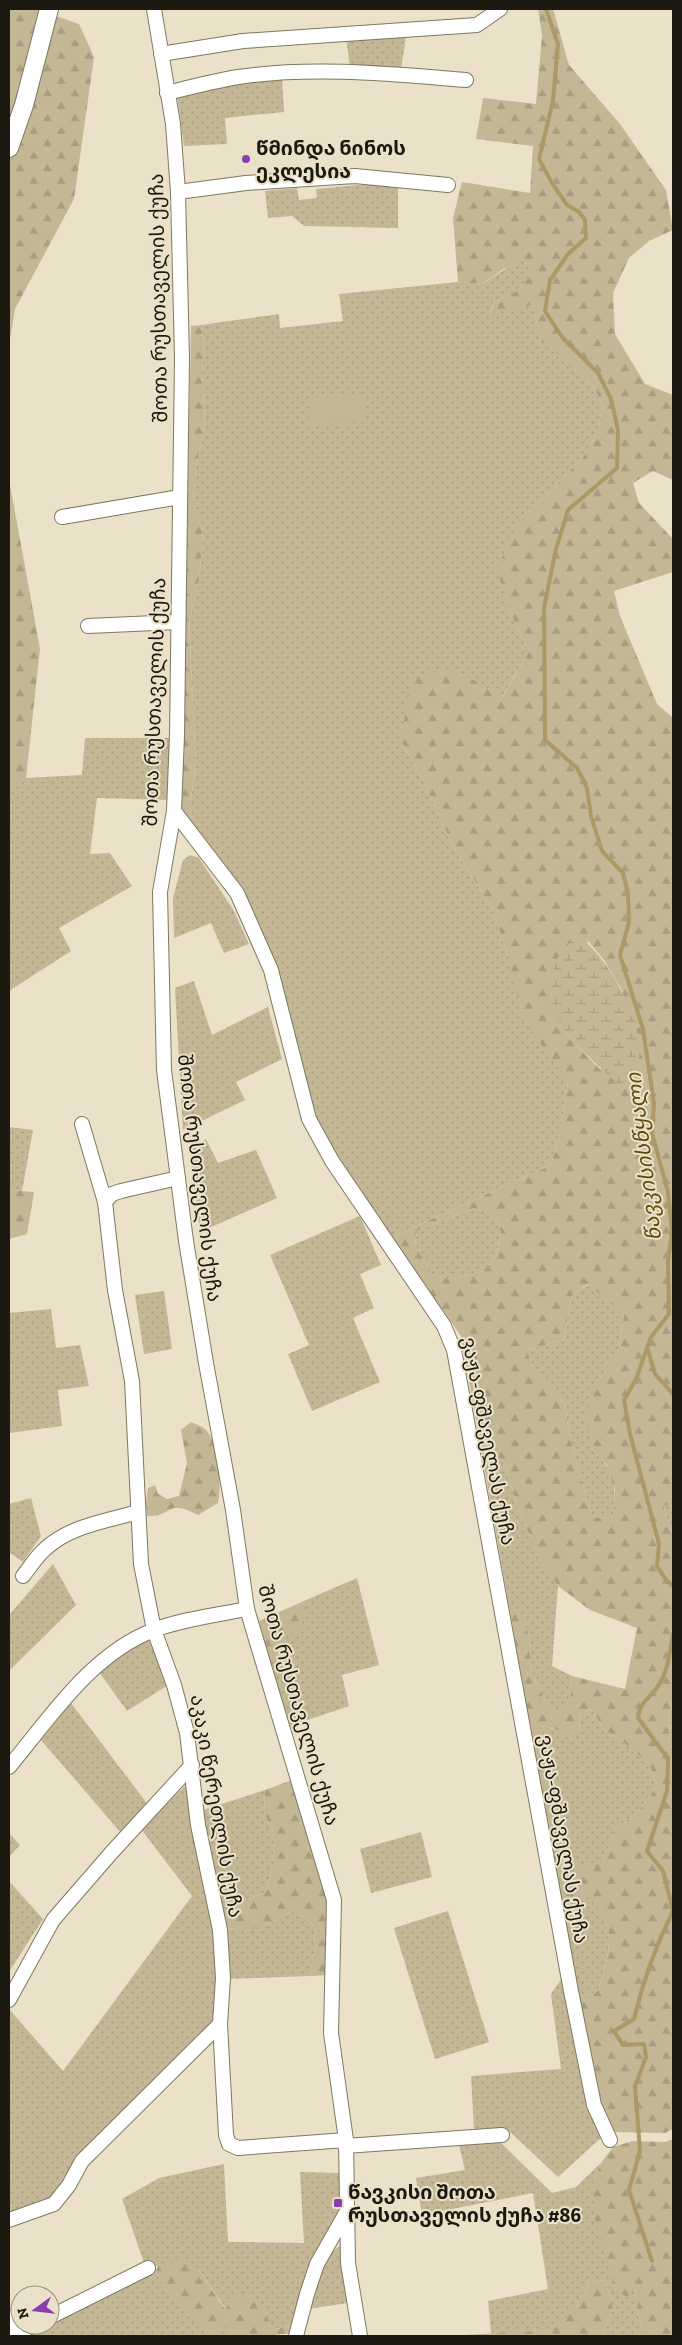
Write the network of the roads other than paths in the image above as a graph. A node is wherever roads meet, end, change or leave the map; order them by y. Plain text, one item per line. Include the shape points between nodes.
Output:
1 (49, 9) edge
2 (154, 9) edge
3 (500, 9) edge
4 (161, 54) junction
5 (466, 80) dead end
6 (167, 93) junction
7 (9, 148) edge
8 (448, 185) dead end
9 (178, 192) junction
10 (180, 498) junction
11 (62, 517) dead end
12 (178, 622) junction
13 (88, 626) dead end
14 (174, 811) junction
15 (82, 1124) dead end
16 (178, 1178) junction
17 (105, 1202) junction
18 (138, 1512) junction
19 (23, 1576) dead end
20 (247, 1610) junction
21 (154, 1630) junction
22 (192, 1765) junction
23 (9, 1767) edge
24 (9, 2000) edge
25 (220, 2024) junction
26 (502, 2135) dead end
27 (610, 2140) dead end
28 (346, 2143) junction
29 (346, 2213) junction
30 (9, 2220) edge
31 (148, 2268) dead end
32 (60, 2312) edge
33 (9, 2317) edge
34 (12, 2336) edge
35 (296, 2336) edge
36 (360, 2336) edge

1 - 7 street via 24,105
2 - 4 street, შოთა რუსთაველის ქუჩა
3 - 4 street via 477,25 243,41
4 - 6 street, შოთა რუსთაველის ქუჩა
5 - 6 street via 404,75 285,73 239,77
6 - 9 street, შოთა რუსთაველის ქუჩა
8 - 9 street via 355,176 246,183
9 - 10 street, შოთა რუსთაველის ქუჩა via 182,358
10 - 11 street
10 - 12 street, შოთა რუსთაველის ქუჩა
12 - 13 street
12 - 14 street, შოთა რუსთაველის ქუჩა
14 - 16 street, შოთა რუსთაველის ქუჩა via 160,892 160,917 164,1070
14 - 27 street, ვაჟა-ფშაველას ქუჩა via 237,893 271,970 309,1118 332,1161 444,1326 454,1350 571,1991 594,2105
15 - 17 street, აკაკი წერეთლის ქუჩა
16 - 17 street via 121,1190
16 - 20 street, შოთა რუსთაველის ქუჩა
17 - 18 street, აკაკი წერეთლის ქუჩა via 115,1290 132,1381
18 - 19 street via 63,1535 44,1550
18 - 21 street, აკაკი წერეთლის ქუჩა via 141,1564
20 - 21 street
20 - 28 street, შოთა რუსთაველის ქუჩა via 334,1900 331,2033
21 - 22 street, აკაკი წერეთლის ქუჩა via 174,1685
21 - 23 street via 134,1640 90,1672
22 - 24 street via 54,1920
22 - 25 street, აკაკი წერეთლის ქუჩა via 198,1825 220,1930
25 - 28 street, აკაკი წერეთლის ქუჩა via 229,2144 238,2148
25 - 30 street via 82,2161 54,2204
26 - 28 street, აკაკი წერეთლის ქუჩა
28 - 29 street, შოთა რუსთაველის ქუჩა
29 - 35 street via 317,2264
29 - 36 street, შოთა რუსთაველის ქუჩა via 348,2263
31 - 32 street
33 - 34 street

